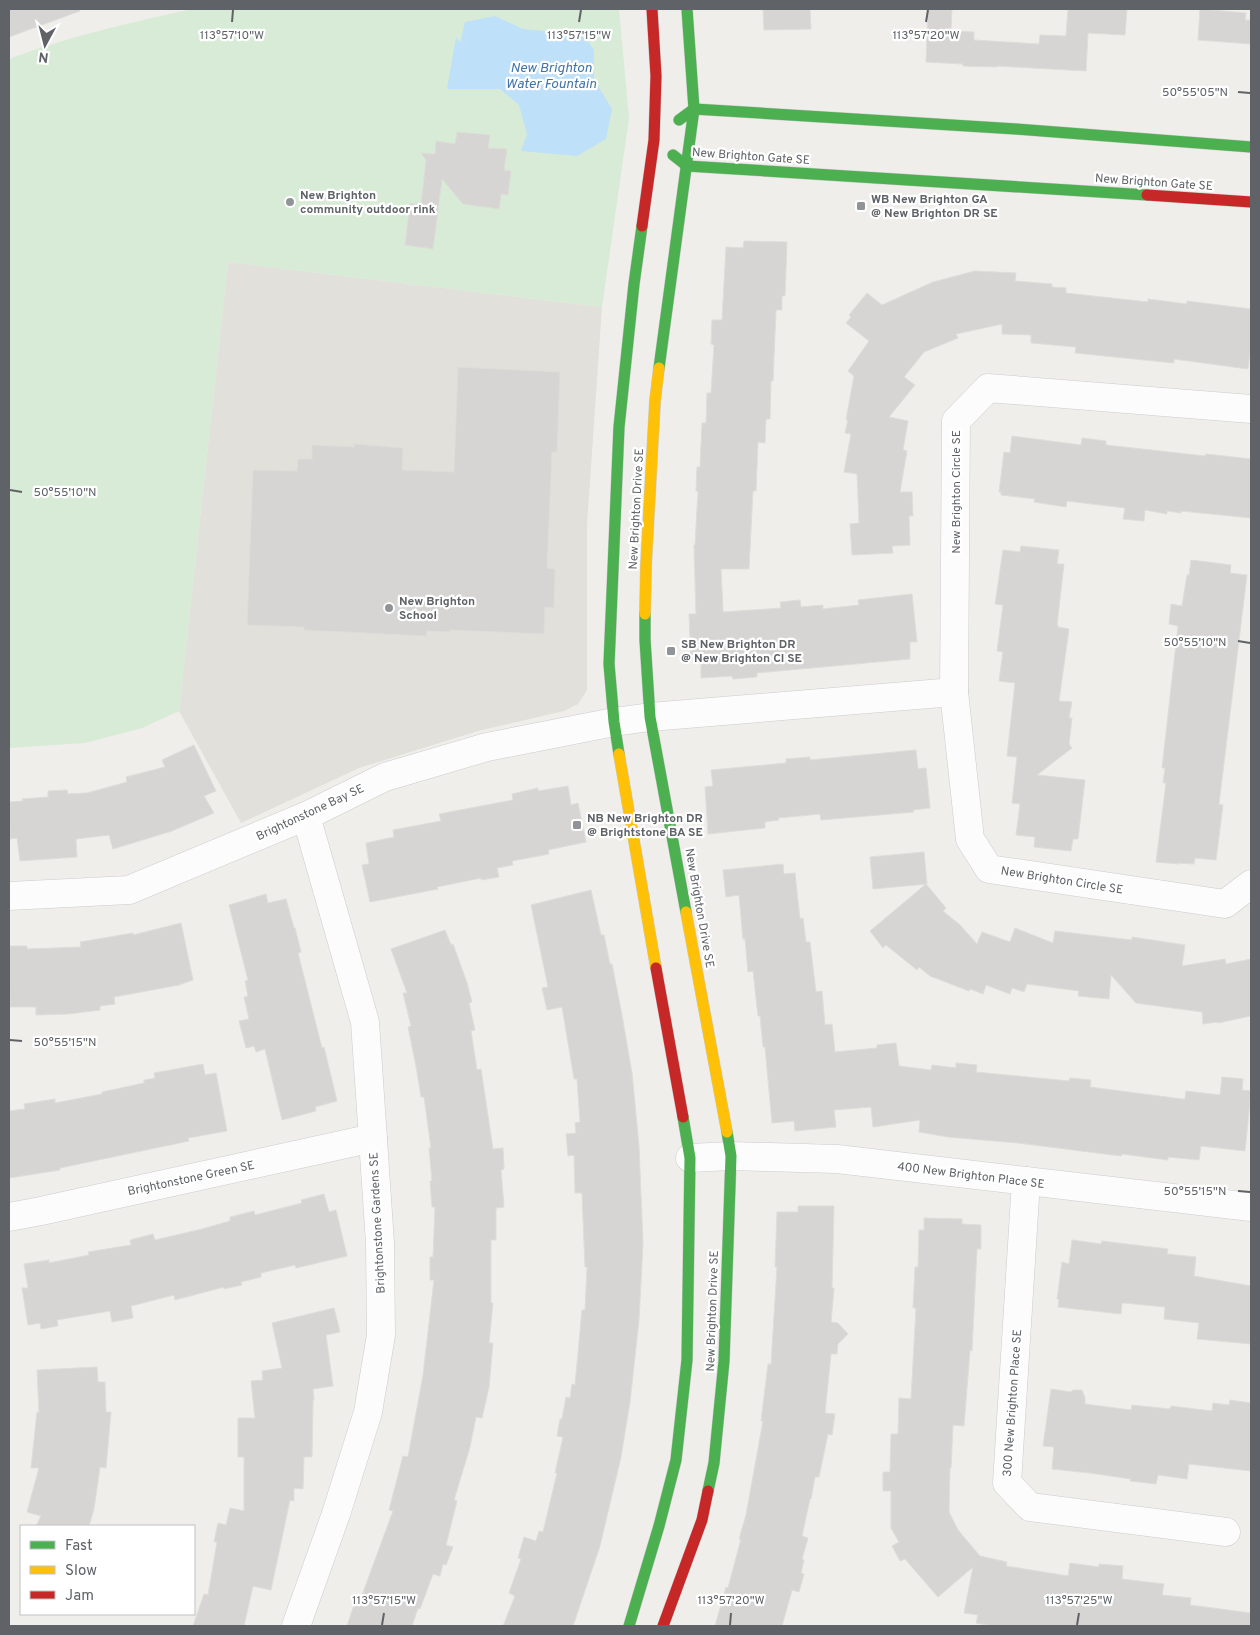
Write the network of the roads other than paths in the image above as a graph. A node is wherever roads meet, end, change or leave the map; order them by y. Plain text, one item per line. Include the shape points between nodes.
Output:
1 (652, 9) edge
2 (687, 9) edge
3 (694, 109) junction
4 (654, 140) junction
5 (1251, 147) edge
6 (687, 166) junction
7 (1251, 202) edge
8 (1251, 408) edge
9 (954, 692) junction
10 (650, 717) junction
11 (614, 722) junction
12 (306, 816) junction
13 (1251, 884) edge
14 (9, 896) edge
15 (372, 1138) junction
16 (731, 1156) junction
17 (690, 1158) junction
18 (1026, 1182) junction
19 (1251, 1207) edge
20 (9, 1217) edge
21 (1226, 1532) dead end
22 (296, 1626) edge
23 (630, 1626) edge
24 (663, 1626) edge

1 - 4 street, New Brighton Drive SE via 656,76
2 - 3 street, New Brighton Drive SE
3 - 4 street
3 - 5 street
3 - 6 street, New Brighton Drive SE
4 - 6 street, New Brighton Gate SE
4 - 11 street, New Brighton Drive SE via 619,427 610,664
6 - 7 street, New Brighton Gate SE
6 - 10 street, New Brighton Drive SE via 655,400 646,566 645,640
8 - 9 street, New Brighton Circle SE via 988,388 956,421
9 - 10 street
9 - 13 street, New Brighton Circle SE via 970,839 989,869 1225,904
10 - 11 street
10 - 16 street, New Brighton Drive SE
11 - 12 street, Brightonstone Bay SE via 487,747 385,777
11 - 17 street, New Brighton Drive SE
12 - 14 street, Brightonstone Bay SE via 129,890
12 - 15 street, Brightonstone Gardens SE via 365,1022
15 - 20 street, Brightonstone Green SE
15 - 22 street, Brightonstone Gardens SE via 380,1243 381,1335 368,1412
16 - 17 street, 400 New Brighton Place SE
16 - 18 street, 400 New Brighton Place SE via 837,1160
16 - 24 street, New Brighton Drive SE via 724,1361 714,1463 702,1520
17 - 23 street, New Brighton Drive SE via 687,1360 676,1460
18 - 19 street, 400 New Brighton Place SE
18 - 21 street, 300 New Brighton Place SE via 1007,1482 1030,1507

